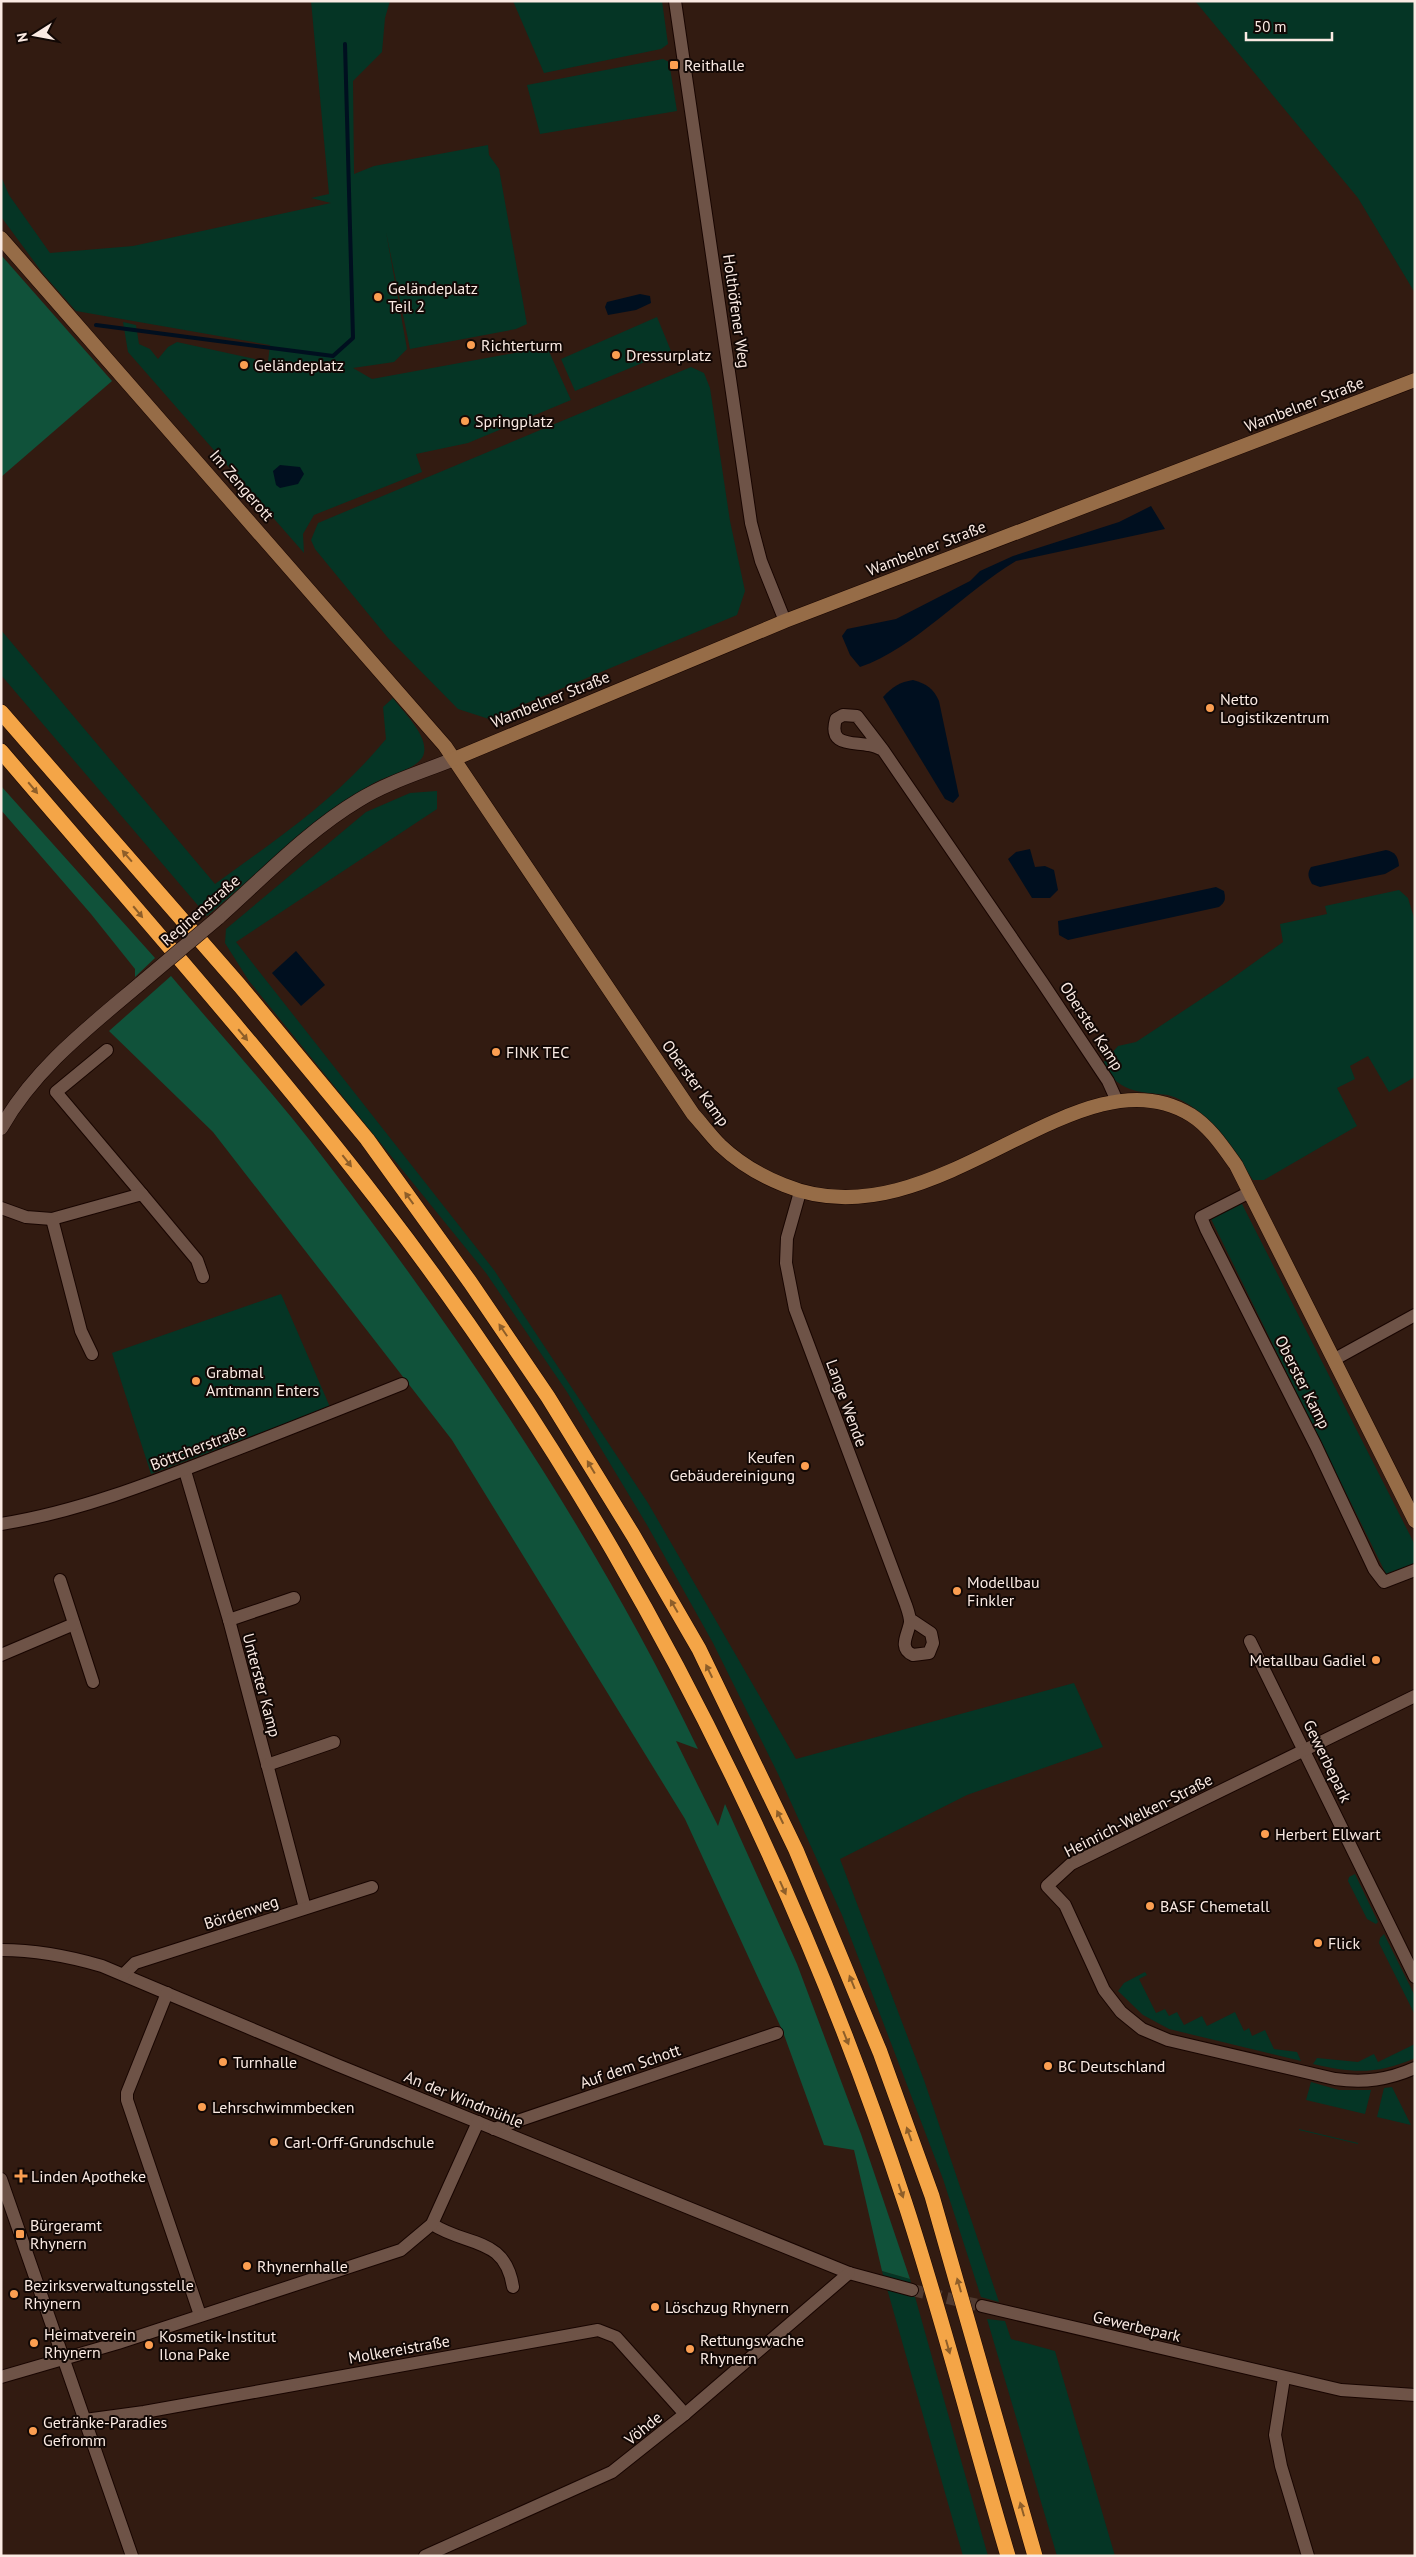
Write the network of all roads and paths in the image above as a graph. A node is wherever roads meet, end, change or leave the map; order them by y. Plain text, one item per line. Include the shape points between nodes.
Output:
1 (675, 1) edge
2 (1, 238) edge
3 (1415, 380) edge
4 (785, 621) junction
5 (1, 712) edge
6 (883, 750) dead end
7 (1, 751) edge
8 (454, 759) junction
9 (107, 1050) dead end
10 (1117, 1100) junction
11 (1, 1128) edge
12 (800, 1192) junction
13 (1250, 1192) junction
14 (142, 1194) junction
15 (1, 1208) edge
16 (52, 1219) junction
17 (203, 1277) dead end
18 (1415, 1315) edge
19 (92, 1354) dead end
20 (1335, 1360) junction
21 (402, 1384) dead end
22 (185, 1471) junction
23 (1415, 1521) edge
24 (1, 1524) edge
25 (1415, 1570) edge
26 (60, 1580) dead end
27 (294, 1598) dead end
28 (229, 1620) junction
29 (910, 1620) dead end
30 (74, 1624) junction
31 (1250, 1641) dead end
32 (1, 1655) edge
33 (93, 1682) dead end
34 (1415, 1696) edge
35 (334, 1742) dead end
36 (1304, 1750) junction
37 (267, 1765) junction
38 (372, 1887) dead end
39 (305, 1908) junction
40 (1, 1950) edge
41 (124, 1974) junction
42 (1415, 1977) edge
43 (167, 1993) junction
44 (777, 2033) dead end
45 (1415, 2068) edge
46 (478, 2122) junction
47 (494, 2129) junction
48 (1, 2178) edge
49 (432, 2224) junction
50 (849, 2273) junction
51 (513, 2287) dead end
52 (912, 2290) tunnel mouth
53 (982, 2306) tunnel mouth
54 (200, 2316) junction
55 (64, 2360) junction
56 (1, 2377) edge
57 (1284, 2378) junction
58 (1415, 2395) edge
59 (685, 2414) junction
60 (85, 2420) junction
61 (132, 2556) edge
62 (425, 2556) edge
63 (1008, 2556) edge
64 (1035, 2556) edge
65 (1308, 2556) edge

1 - 4 street, Holthöfener Weg via 751,523 761,562
2 - 8 main road, Im Zengerott
3 - 4 main road, Wambelner Straße
4 - 8 main road, Wambelner Straße
64 -> 5 highway via 932,2196 880,2052 796,1850 699,1649 548,1397 367,1139 240,986
6 - 10 street, Oberster Kamp via 1108,1080
7 -> 63 highway via 308,1112 382,1206 530,1417 613,1551 731,1774 815,1960 903,2198 934,2294
8 - 11 street, Reginenstraße, bridge via 358,800 323,825 55,1058 28,1088
8 - 12 main road, Oberster Kamp via 693,1114 720,1145 745,1165
9 - 14 street via 56,1092
10 - 12 main road, Oberster Kamp via 1079,1111 938,1178 894,1192 854,1198
10 - 13 main road, Oberster Kamp via 1162,1102 1192,1116 1220,1143
12 - 29 street, Lange Wende via 787,1238 795,1309
13 - 20 main road, Oberster Kamp
13 - 25 street, Oberster Kamp via 1201,1217 1206,1229 1374,1569 1384,1582
14 - 16 street
14 - 17 street via 197,1260
15 - 16 street via 26,1217
16 - 19 street via 81,1331
18 - 20 street
20 - 23 main road, Oberster Kamp
21 - 22 street, Böttcherstraße
22 - 24 street, Böttcherstraße via 95,1501
22 - 28 street, Unterster Kamp
26 - 30 street
27 - 28 street
28 - 37 street, Unterster Kamp
30 - 32 street
30 - 33 street
31 - 36 street, Gewerbepark
34 - 36 street, Heinrich-Welken-Straße
35 - 37 street
36 - 42 street, Gewerbepark
36 - 45 street, Heinrich-Welken-Straße via 1072,1864 1047,1886 1065,1905 1104,1990 1121,2012 1142,2029 1168,2040 1356,2082 1379,2080
37 - 39 street, Unterster Kamp
38 - 39 street, Bördenweg
39 - 41 street, Bördenweg via 135,1963
40 - 41 street, An der Windmühle via 62,1955
41 - 43 street, An der Windmühle
43 - 46 street, An der Windmühle
43 - 54 street via 127,2100
44 - 47 street, Auf dem Schott
46 - 47 street, An der Windmühle
46 - 49 street
47 - 50 street, An der Windmühle
48 - 55 street
49 - 51 street via 500,2254 510,2270
49 - 54 street via 401,2250
50 - 52 street, An der Windmühle
50 - 59 street, Vöhde
53 - 57 street, Gewerbepark
54 - 55 street
55 - 56 street
55 - 60 street
57 - 58 street, Gewerbepark via 1341,2390
57 - 65 street via 1275,2435
59 - 60 street, Molkereistraße via 616,2336 598,2330
59 - 62 street, Vöhde via 612,2472
60 - 61 street

